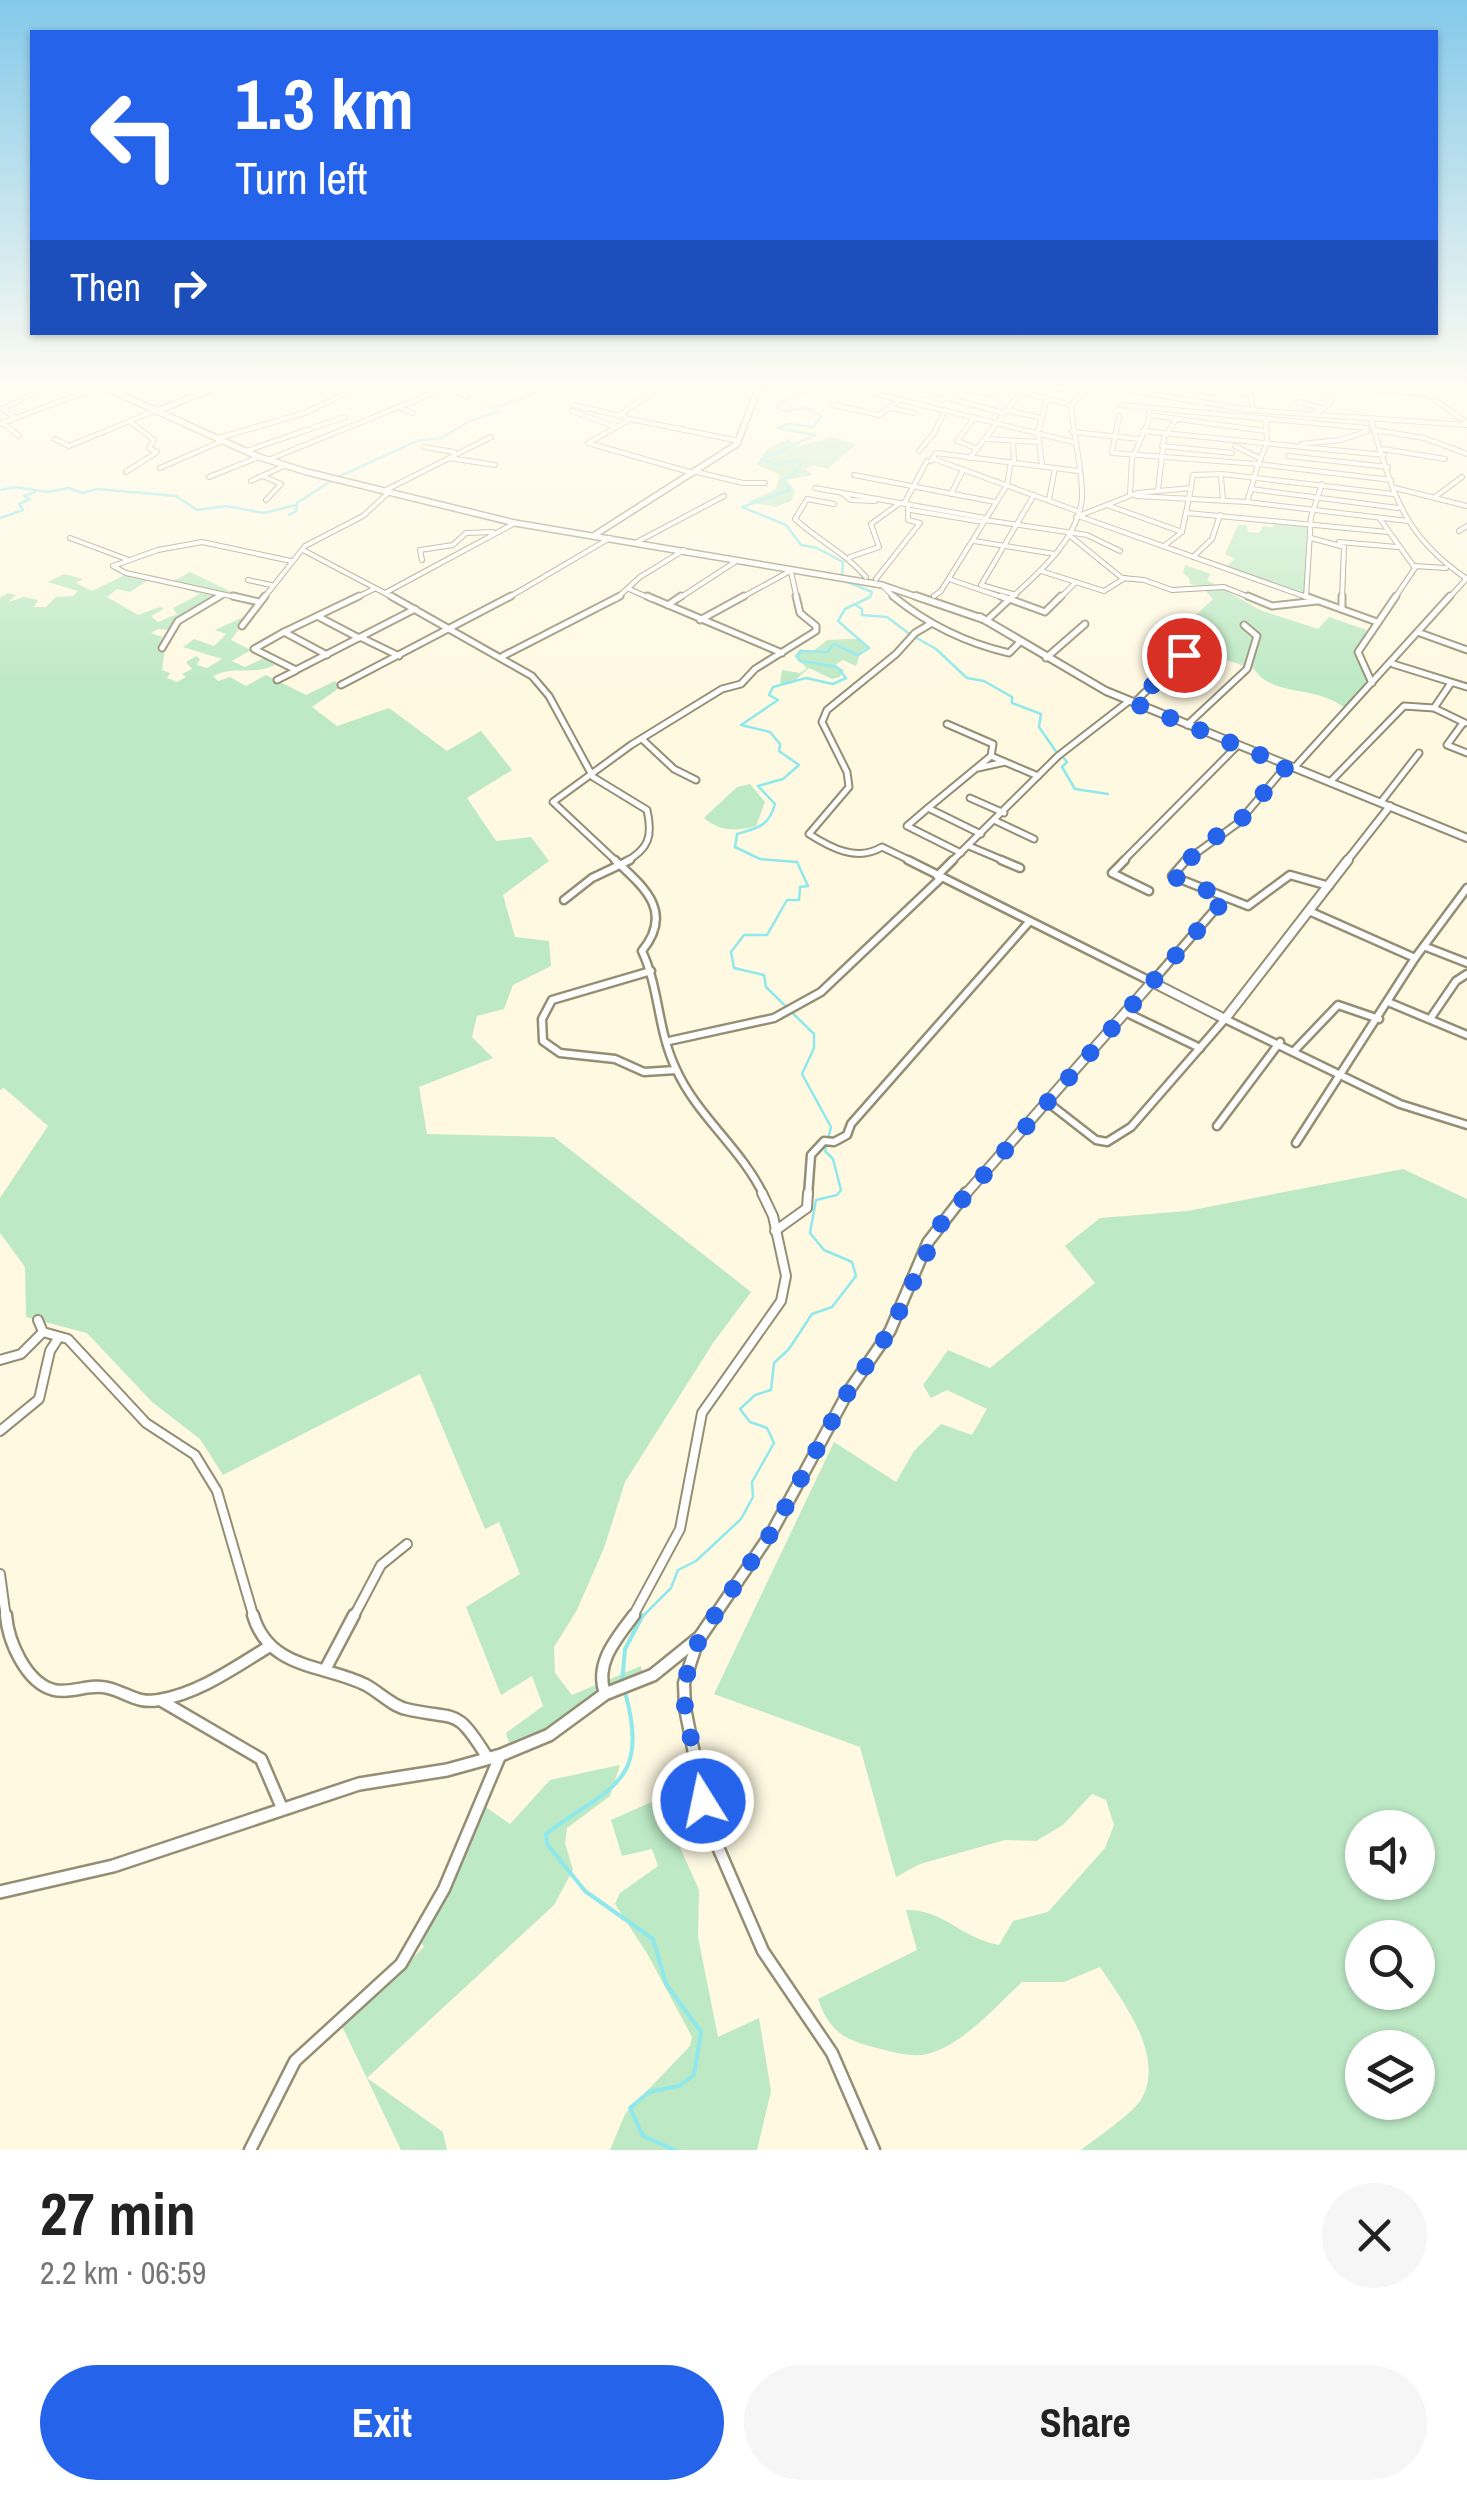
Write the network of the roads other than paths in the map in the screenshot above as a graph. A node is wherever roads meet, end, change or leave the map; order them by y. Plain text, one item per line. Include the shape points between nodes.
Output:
1 (277, 489) edge
2 (376, 489) edge
3 (391, 489) edge
4 (669, 489) edge
5 (824, 489) edge
6 (868, 489) edge
7 (913, 489) edge
8 (922, 489) edge
9 (953, 489) edge
10 (1004, 489) edge
11 (1018, 489) edge
12 (1051, 489) edge
13 (1082, 489) edge
14 (1130, 489) edge
15 (1159, 489) edge
16 (1175, 489) edge
17 (1191, 489) edge
18 (1222, 489) edge
19 (1251, 489) edge
20 (1254, 489) edge
21 (1321, 489) edge
22 (1377, 489) edge
23 (1446, 489) edge
24 (1156, 491) junction
25 (1394, 491) junction
26 (386, 492) junction
27 (842, 492) junction
28 (951, 494) junction
29 (862, 495) junction
30 (1130, 495) junction
31 (1467, 495) edge
32 (724, 496) dead end
33 (1034, 496) junction
34 (1319, 498) junction
35 (1434, 498) junction
36 (886, 499) junction
37 (1189, 499) junction
38 (266, 500) dead end
39 (1049, 500) junction
40 (1223, 500) junction
41 (905, 502) junction
42 (995, 502) junction
43 (1246, 502) junction
44 (1455, 503) junction
45 (1107, 505) junction
46 (1467, 506) edge
47 (1398, 508) junction
48 (911, 510) junction
49 (1313, 510) junction
50 (826, 513) dead end
51 (1187, 513) junction
52 (1220, 514) junction
53 (1077, 515) junction
54 (1380, 519) junction
55 (984, 520) junction
56 (1408, 521) junction
57 (515, 523) junction
58 (1020, 524) junction
59 (1312, 524) junction
60 (1467, 526) edge
61 (1459, 531) dead end
62 (499, 532) junction
63 (1182, 532) junction
64 (1388, 532) junction
65 (1069, 534) junction
66 (594, 536) junction
67 (70, 538) dead end
68 (610, 538) junction
69 (1310, 538) junction
70 (637, 542) junction
71 (973, 542) junction
72 (1336, 542) junction
73 (1163, 546) junction
74 (1007, 547) junction
75 (1398, 547) junction
76 (302, 550) junction
77 (684, 550) junction
78 (1120, 551) dead end
79 (1056, 554) junction
80 (726, 557) junction
81 (850, 557) junction
82 (1194, 558) junction
83 (130, 560) junction
84 (422, 560) dead end
85 (739, 560) junction
86 (291, 561) junction
87 (1413, 566) junction
88 (1448, 568) junction
89 (792, 571) junction
90 (1041, 571) junction
91 (840, 576) junction
92 (866, 577) junction
93 (853, 578) junction
94 (949, 578) junction
95 (1126, 578) junction
96 (1467, 579) edge
97 (248, 580) dead end
98 (879, 582) junction
99 (1076, 582) junction
100 (272, 585) junction
101 (981, 586) junction
102 (375, 588) junction
103 (629, 589) junction
104 (385, 593) junction
105 (224, 594) junction
106 (1016, 595) junction
107 (934, 596) junction
108 (1306, 597) junction
109 (1318, 601) junction
110 (259, 602) junction
111 (1008, 602) junction
112 (668, 605) junction
113 (416, 608) junction
114 (1342, 609) junction
115 (318, 616) junction
116 (920, 619) junction
117 (700, 620) junction
118 (984, 620) junction
119 (1376, 622) junction
120 (932, 623) junction
121 (1085, 624) dead end
122 (1244, 625) dead end
123 (242, 626) dead end
124 (922, 628) junction
125 (451, 629) junction
126 (284, 632) junction
127 (1420, 634) junction
128 (360, 638) junction
129 (1020, 642) junction
130 (162, 648) dead end
131 (1467, 650) edge
132 (1193, 652) dead end
133 (782, 653) junction
134 (327, 655) junction
135 (399, 656) junction
136 (502, 656) junction
137 (1046, 658) junction
138 (1393, 664) junction
139 (296, 670) junction
140 (278, 680) dead end
141 (1451, 683) junction
142 (1372, 684) junction
143 (342, 685) dead end
144 (1467, 687) edge
145 (1131, 702) junction
146 (1434, 708) junction
147 (947, 724) dead end
148 (1465, 724) edge
149 (1187, 725) junction
150 (642, 739) junction
151 (1238, 745) junction
152 (1419, 753) dead end
153 (1467, 753) edge
154 (990, 756) junction
155 (1006, 762) junction
156 (1291, 767) junction
157 (972, 770) junction
158 (591, 772) junction
159 (1038, 776) junction
160 (696, 780) dead end
161 (1330, 782) junction
162 (970, 798) dead end
163 (1385, 804) junction
164 (928, 808) junction
165 (1004, 813) junction
166 (996, 820) junction
167 (980, 834) junction
168 (1467, 838) edge
169 (1034, 839) dead end
170 (969, 846) junction
171 (960, 853) junction
172 (618, 864) junction
173 (1020, 868) dead end
174 (939, 877) junction
175 (1330, 886) junction
176 (1467, 888) edge
177 (1148, 891) dead end
178 (1226, 898) junction
179 (564, 900) dead end
180 (1310, 911) junction
181 (1029, 922) junction
182 (1426, 947) junction
183 (1416, 958) junction
184 (1467, 963) edge
185 (651, 971) junction
186 (1467, 974) edge
187 (1152, 982) junction
188 (1388, 1002) junction
189 (1124, 1011) junction
190 (1225, 1018) junction
191 (1430, 1019) junction
192 (1379, 1020) junction
193 (1467, 1035) edge
194 (669, 1040) junction
195 (1280, 1042) junction
196 (1200, 1048) junction
197 (1296, 1050) junction
198 (676, 1070) junction
199 (1342, 1074) junction
200 (1046, 1102) junction
201 (1467, 1125) edge
202 (1217, 1126) dead end
203 (1296, 1143) dead end
204 (775, 1231) junction
205 (38, 1320) dead end
206 (42, 1332) junction
207 (59, 1336) junction
208 (0, 1360) edge
209 (0, 1431) edge
210 (407, 1544) dead end
211 (0, 1574) edge
212 (700, 1637) junction
213 (270, 1646) junction
214 (326, 1668) junction
215 (605, 1694) junction
216 (160, 1700) junction
217 (501, 1755) junction
218 (487, 1758) junction
219 (282, 1809) junction
220 (0, 1892) edge
221 (250, 2150) edge
222 (874, 2150) edge

1 - 38 street
2 - 26 main road
3 - 26 street
4 - 66 street
5 - 27 street
6 - 29 street
7 - 41 street
8 - 28 street
9 - 28 street
10 - 42 street
11 - 33 street
12 - 39 street
13 - 53 street
14 - 30 street
15 - 24 street
16 - 24 street
17 - 37 street
18 - 40 street
19 - 43 street
20 - 34 street
21 - 34 street
22 - 25 street
23 - 35 street
24 - 30 street
25 - 35 street
25 - 47 street
26 - 57 main road
26 - 76 street via 365,515
27 - 29 street
27 - 36 street via 851,500
28 - 42 street
29 - 36 street
30 - 37 street
30 - 45 street
31 - 44 street
32 - 70 street
33 - 39 street
33 - 58 street
34 - 47 street
34 - 49 street
35 - 44 street
36 - 41 street
37 - 40 street
37 - 51 street
39 - 53 street
40 - 43 street
41 - 48 street
41 - 55 street
41 - 81 street via 871,524 878,547
42 - 55 street
43 - 49 street
44 - 46 street
45 - 53 street
45 - 63 street
47 - 56 street
48 - 55 street
48 - 98 street via 908,520 920,523
49 - 54 street
49 - 59 street
50 - 81 street via 834,504 807,499 795,519
51 - 52 street
51 - 63 street
52 - 59 street
52 - 82 street via 1212,539
53 - 65 street
53 - 73 street
54 - 56 street
54 - 64 street
55 - 58 street
55 - 71 street
56 - 88 street
57 - 62 street
57 - 66 main road
58 - 65 street
58 - 74 street
59 - 64 street
59 - 69 street
60 - 61 street
62 - 84 street via 474,530 453,544 420,550
62 - 104 street
63 - 73 street
64 - 75 street
65 - 78 street via 1088,535
65 - 79 street
65 - 95 street
66 - 68 main road
67 - 83 street
68 - 70 main road
68 - 125 street
69 - 72 street
69 - 108 street
70 - 77 main road
71 - 74 street
71 - 94 street
72 - 75 street
72 - 114 street via 1344,547
73 - 82 street
74 - 79 street
74 - 101 street
75 - 87 street
76 - 86 street
76 - 102 street
77 - 80 main road
77 - 103 street
79 - 90 street
80 - 85 main road
80 - 91 main road
81 - 92 street
82 - 108 street
83 - 86 street via 202,542
83 - 105 street via 114,566
85 - 89 main road
85 - 112 street
86 - 100 street
87 - 88 street
87 - 119 street
88 - 96 street
89 - 91 main road
89 - 117 street
89 - 133 street via 799,610 818,628
90 - 99 street
90 - 106 street
91 - 93 main road
92 - 93 main road
92 - 98 main road
93 - 98 main road
94 - 101 street
94 - 107 street
95 - 99 street via 1108,592
95 - 109 street via 1172,590 1224,587 1272,606
96 - 127 street
97 - 100 street
98 - 107 main road
98 - 116 street
98 - 118 main road
99 - 111 street via 1045,612
100 - 110 street
101 - 106 street
101 - 111 street
102 - 104 street
102 - 115 street
103 - 112 street
103 - 136 street
104 - 113 street
105 - 110 street
105 - 130 street via 170,628
106 - 111 street
107 - 118 main road
108 - 109 street
109 - 114 street
110 - 123 street
111 - 118 street
112 - 117 street
113 - 125 street
113 - 128 street
114 - 119 street
115 - 126 street
115 - 128 street
116 - 120 street
116 - 124 street
117 - 133 street
118 - 129 main road
119 - 142 street via 1358,652
120 - 124 street
120 - 129 street via 1006,654
121 - 137 street
122 - 149 street via 1257,636 1252,660
124 - 174 street via 827,710 822,722 849,787 808,830 854,854 882,847
125 - 135 street
125 - 136 street
126 - 134 street
126 - 139 street via 254,649
127 - 131 street
127 - 138 street
128 - 134 street
128 - 135 street
129 - 137 main road
132 - 145 street
133 - 150 street
134 - 139 street
135 - 143 street
136 - 158 street via 540,684
137 - 145 main road
138 - 141 street
138 - 142 street
139 - 140 street
141 - 144 street
141 - 146 street
142 - 156 street
145 - 149 main road
145 - 159 street via 1086,731
146 - 148 street
146 - 161 street via 1404,706
147 - 154 street via 993,744
148 - 153 street via 1446,745
149 - 151 main road
150 - 158 street
150 - 160 street
151 - 156 main road
151 - 177 street via 1112,873
152 - 163 street
154 - 155 street
154 - 157 street
155 - 157 street
155 - 159 street
156 - 161 main road
156 - 178 street via 1238,823 1172,876
157 - 164 street
158 - 172 street via 554,802
158 - 172 street via 649,816 651,844
159 - 165 street
161 - 163 main road
162 - 165 street
163 - 168 main road
163 - 175 street
164 - 167 street
164 - 171 street via 907,826
165 - 166 street
166 - 167 street
166 - 169 street
167 - 170 street
170 - 171 street
170 - 173 street
171 - 174 street
172 - 179 street
172 - 185 street via 641,886 659,920 642,948
174 - 181 street
174 - 194 street via 821,992 774,1018
175 - 178 street via 1290,874 1260,903
175 - 180 street
176 - 182 street
178 - 187 street
180 - 183 street
180 - 190 street
181 - 187 street
181 - 204 street via 847,1135 812,1155 807,1208
182 - 183 street
182 - 184 street
183 - 188 street
185 - 194 street via 657,1016
185 - 198 street via 552,1000 544,1007 542,1042 560,1053 615,1059 644,1072
186 - 191 street
187 - 189 street
187 - 190 street
188 - 191 street
188 - 192 street
189 - 196 street
189 - 200 street
190 - 195 street
190 - 196 street
191 - 193 street
192 - 197 street via 1338,1005
192 - 199 street
194 - 198 street
195 - 197 street
195 - 202 street
196 - 200 street via 1130,1127 1107,1142
197 - 199 street
198 - 204 street via 752,1171
199 - 201 street via 1400,1104
199 - 203 street
200 - 212 street via 928,1242 890,1331 848,1392 773,1530
204 - 215 street via 786,1276 781,1300 702,1413 680,1529 639,1608 607,1651
205 - 206 street
206 - 207 street
206 - 208 street via 21,1354
207 - 209 street via 40,1399
207 - 213 street via 207,1472 236,1544 256,1625
210 - 214 street via 381,1565
211 - 216 street via 15,1652 45,1685 107,1687 135,1701
212 - 215 street via 653,1675
212 - 222 street via 684,1683 685,1708 708,1824 763,1951 832,2054
213 - 214 street via 300,1666
213 - 216 street via 203,1686
214 - 218 street via 403,1709 456,1718
215 - 217 street via 548,1735
216 - 219 street via 260,1759
217 - 218 street
217 - 221 street via 414,1945 388,1980 295,2061
218 - 219 street via 359,1784
219 - 220 street via 113,1866

